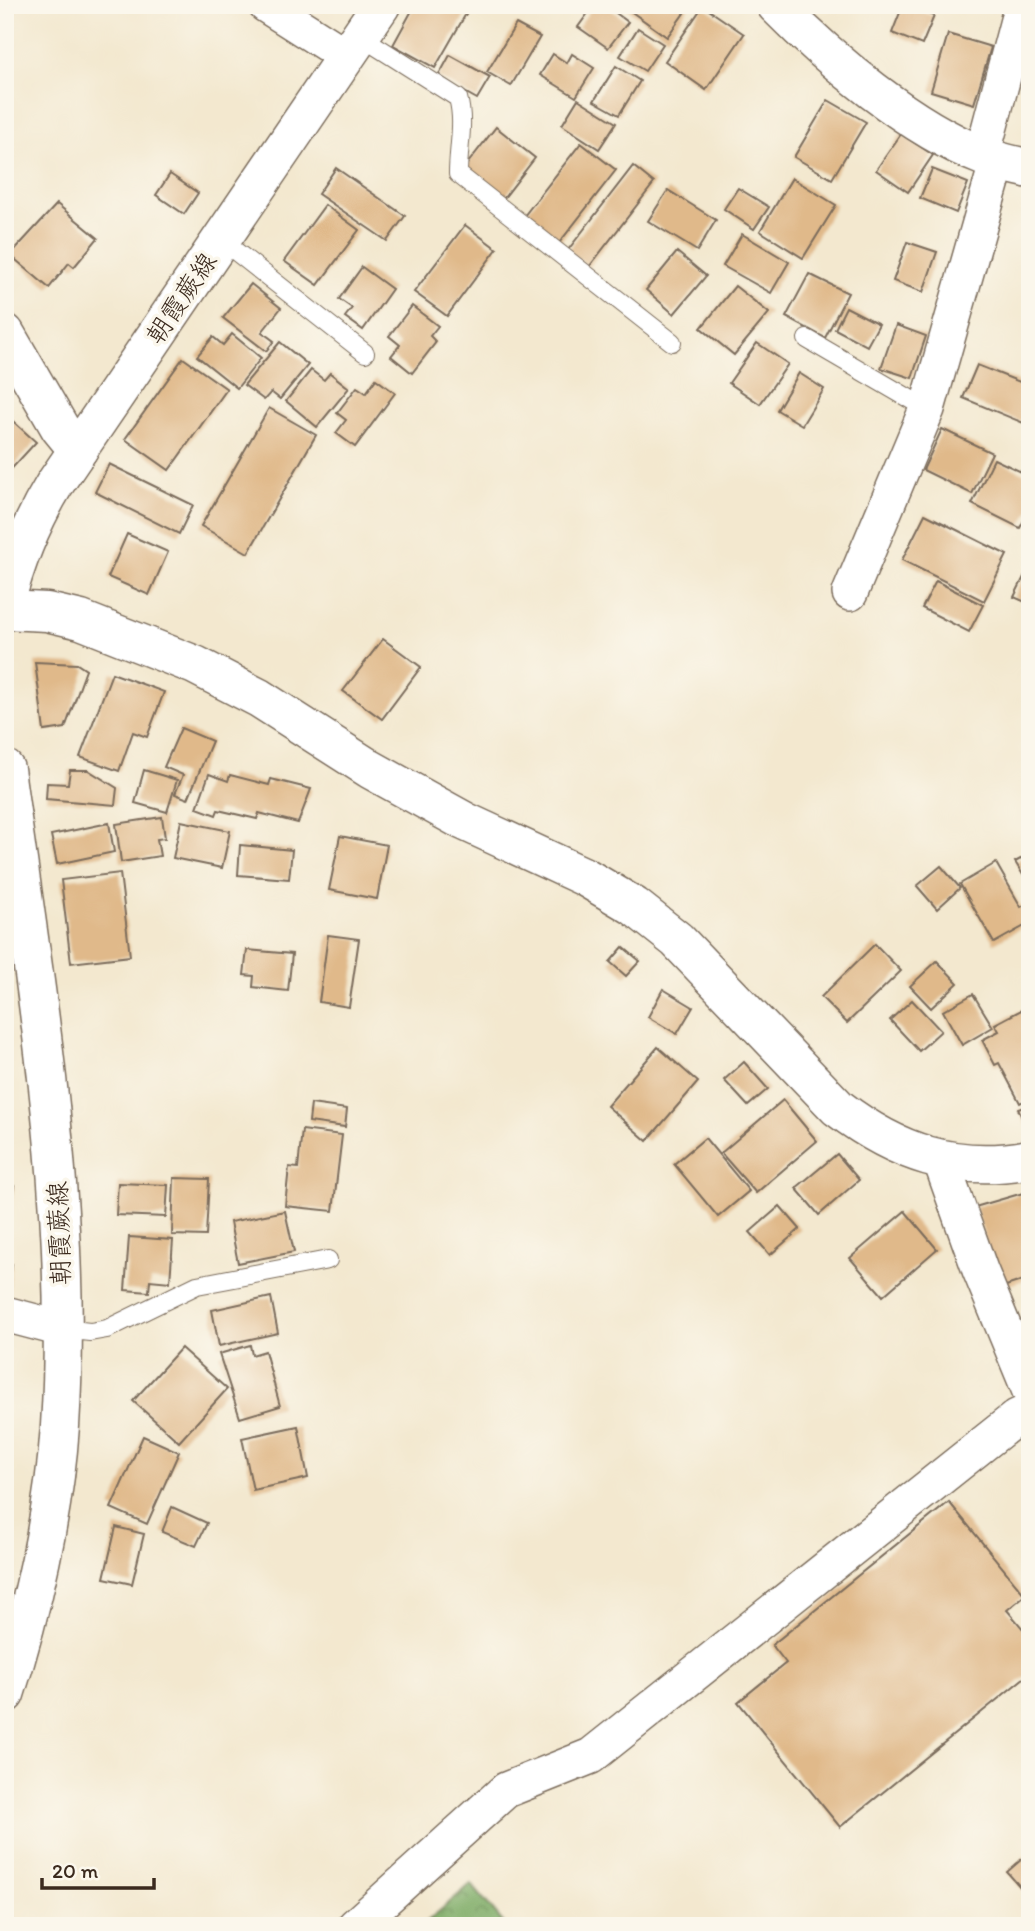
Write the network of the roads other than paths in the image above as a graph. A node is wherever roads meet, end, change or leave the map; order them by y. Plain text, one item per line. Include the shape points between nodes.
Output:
1 (267, 5) edge
2 (776, 5) edge
3 (1023, 5) edge
4 (362, 32) edge
5 (1003, 162) edge
6 (220, 239) junction
7 (5, 333) edge
8 (807, 339) dead end
9 (672, 342) dead end
10 (365, 353) dead end
11 (927, 409) junction
12 (78, 450) junction
13 (850, 593) dead end
14 (5, 604) edge
15 (5, 610) edge
16 (5, 769) edge
17 (1030, 1159) edge
18 (941, 1161) junction
19 (328, 1259) dead end
20 (5, 1314) edge
21 (62, 1329) junction
22 (1030, 1391) edge
23 (1030, 1411) edge
24 (5, 1695) edge
25 (355, 1926) edge

1 - 4 street
2 - 5 street via 823,52 881,96
3 - 5 street
4 - 6 street, 朝霞蕨線
4 - 9 lane via 458,98 464,118 458,174
5 - 11 street
6 - 10 lane
6 - 12 street, 朝霞蕨線
7 - 12 street via 60,428
8 - 11 lane
11 - 13 street
12 - 14 street, 朝霞蕨線 via 37,514 16,560
15 - 18 street via 81,620 195,665 260,698 431,803 585,877 634,906 677,940 838,1108 864,1128
16 - 21 street, 朝霞蕨線 via 56,1150
17 - 18 street via 982,1164
18 - 22 street
19 - 21 lane via 197,1285 107,1329
20 - 21 street
21 - 24 street, 朝霞蕨線 via 54,1477 25,1623
23 - 25 street via 591,1756 506,1790

